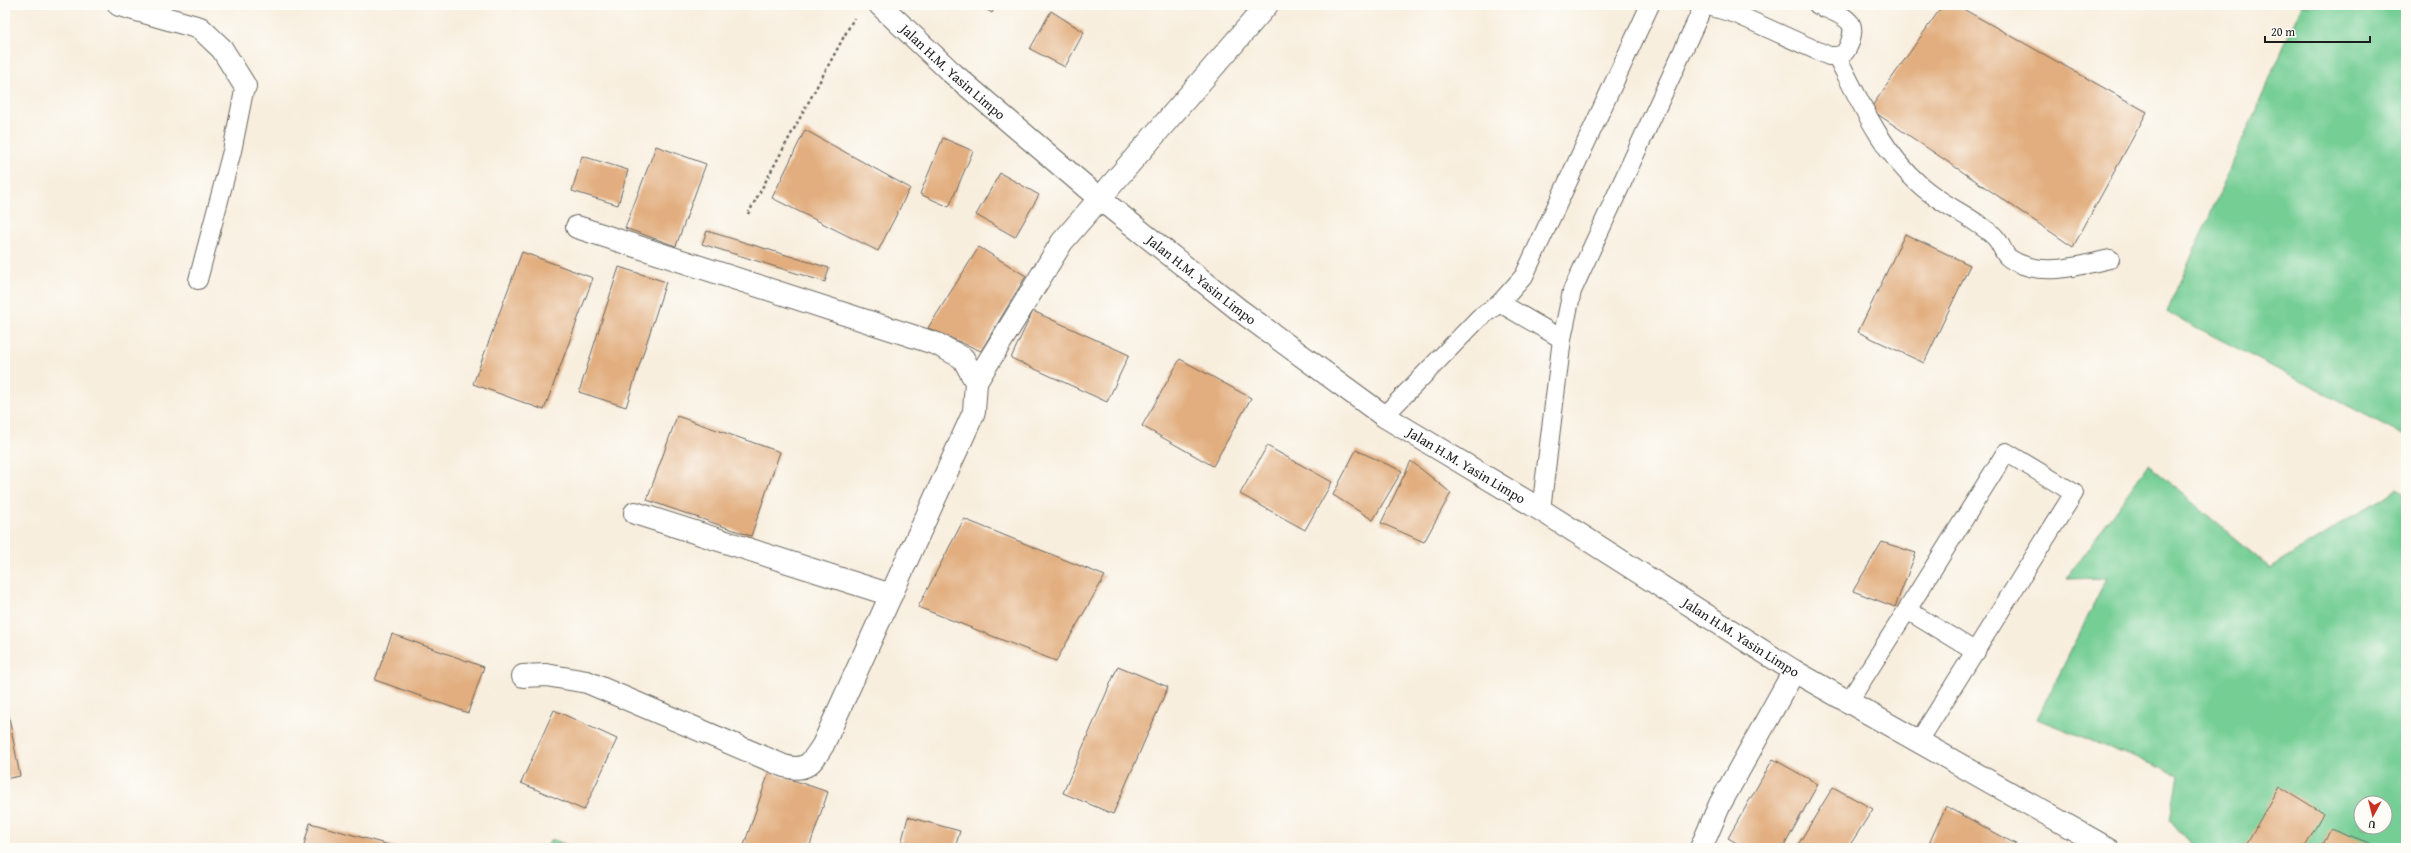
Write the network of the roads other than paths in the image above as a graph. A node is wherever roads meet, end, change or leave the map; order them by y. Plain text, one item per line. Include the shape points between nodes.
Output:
1 (119, 5) edge
2 (880, 5) edge
3 (1267, 5) edge
4 (1650, 5) edge
5 (1704, 5) edge
6 (1818, 5) edge
7 (1738, 10) edge
8 (1837, 57) junction
9 (245, 86) joint
10 (1100, 199) junction
11 (577, 227) dead end
12 (2110, 259) dead end
13 (198, 280) dead end
14 (1500, 304) junction
15 (1562, 339) junction
16 (976, 382) junction
17 (1384, 416) junction
18 (1541, 510) junction
19 (635, 513) dead end
20 (891, 596) junction
21 (1907, 610) junction
22 (1976, 652) junction
23 (1794, 671) junction
24 (523, 676) dead end
25 (1848, 701) junction
26 (1919, 741) junction
27 (1701, 848) edge
28 (2107, 848) edge

1 - 9 street via 200,28 222,49
2 - 10 street, Jalan H.M. Yasin Limpo via 951,72
3 - 10 street
4 - 14 lane via 1524,276
5 - 7 lane
5 - 15 lane via 1572,291
6 - 8 lane via 1845,18 1852,25 1853,33 1844,53
7 - 8 lane via 1829,56
8 - 12 lane via 1866,115 1898,163 1920,185 1995,237 2006,257 2023,265 2044,270
9 - 13 lane via 232,151
10 - 16 street via 1062,242
10 - 17 street, Jalan H.M. Yasin Limpo via 1238,309
11 - 16 street via 937,344 963,358
14 - 15 lane
14 - 17 lane via 1479,318
15 - 18 lane
16 - 20 street via 974,412
17 - 18 street, Jalan H.M. Yasin Limpo
18 - 23 street, Jalan H.M. Yasin Limpo
19 - 20 street
20 - 24 street via 823,745 815,758 801,769 784,766 586,682 546,675
21 - 22 lane
21 - 22 lane via 2006,452 2074,493
21 - 25 lane
22 - 26 lane
23 - 25 street, Jalan H.M. Yasin Limpo
23 - 27 street via 1720,804
25 - 26 street, Jalan H.M. Yasin Limpo
26 - 28 street, Jalan H.M. Yasin Limpo

